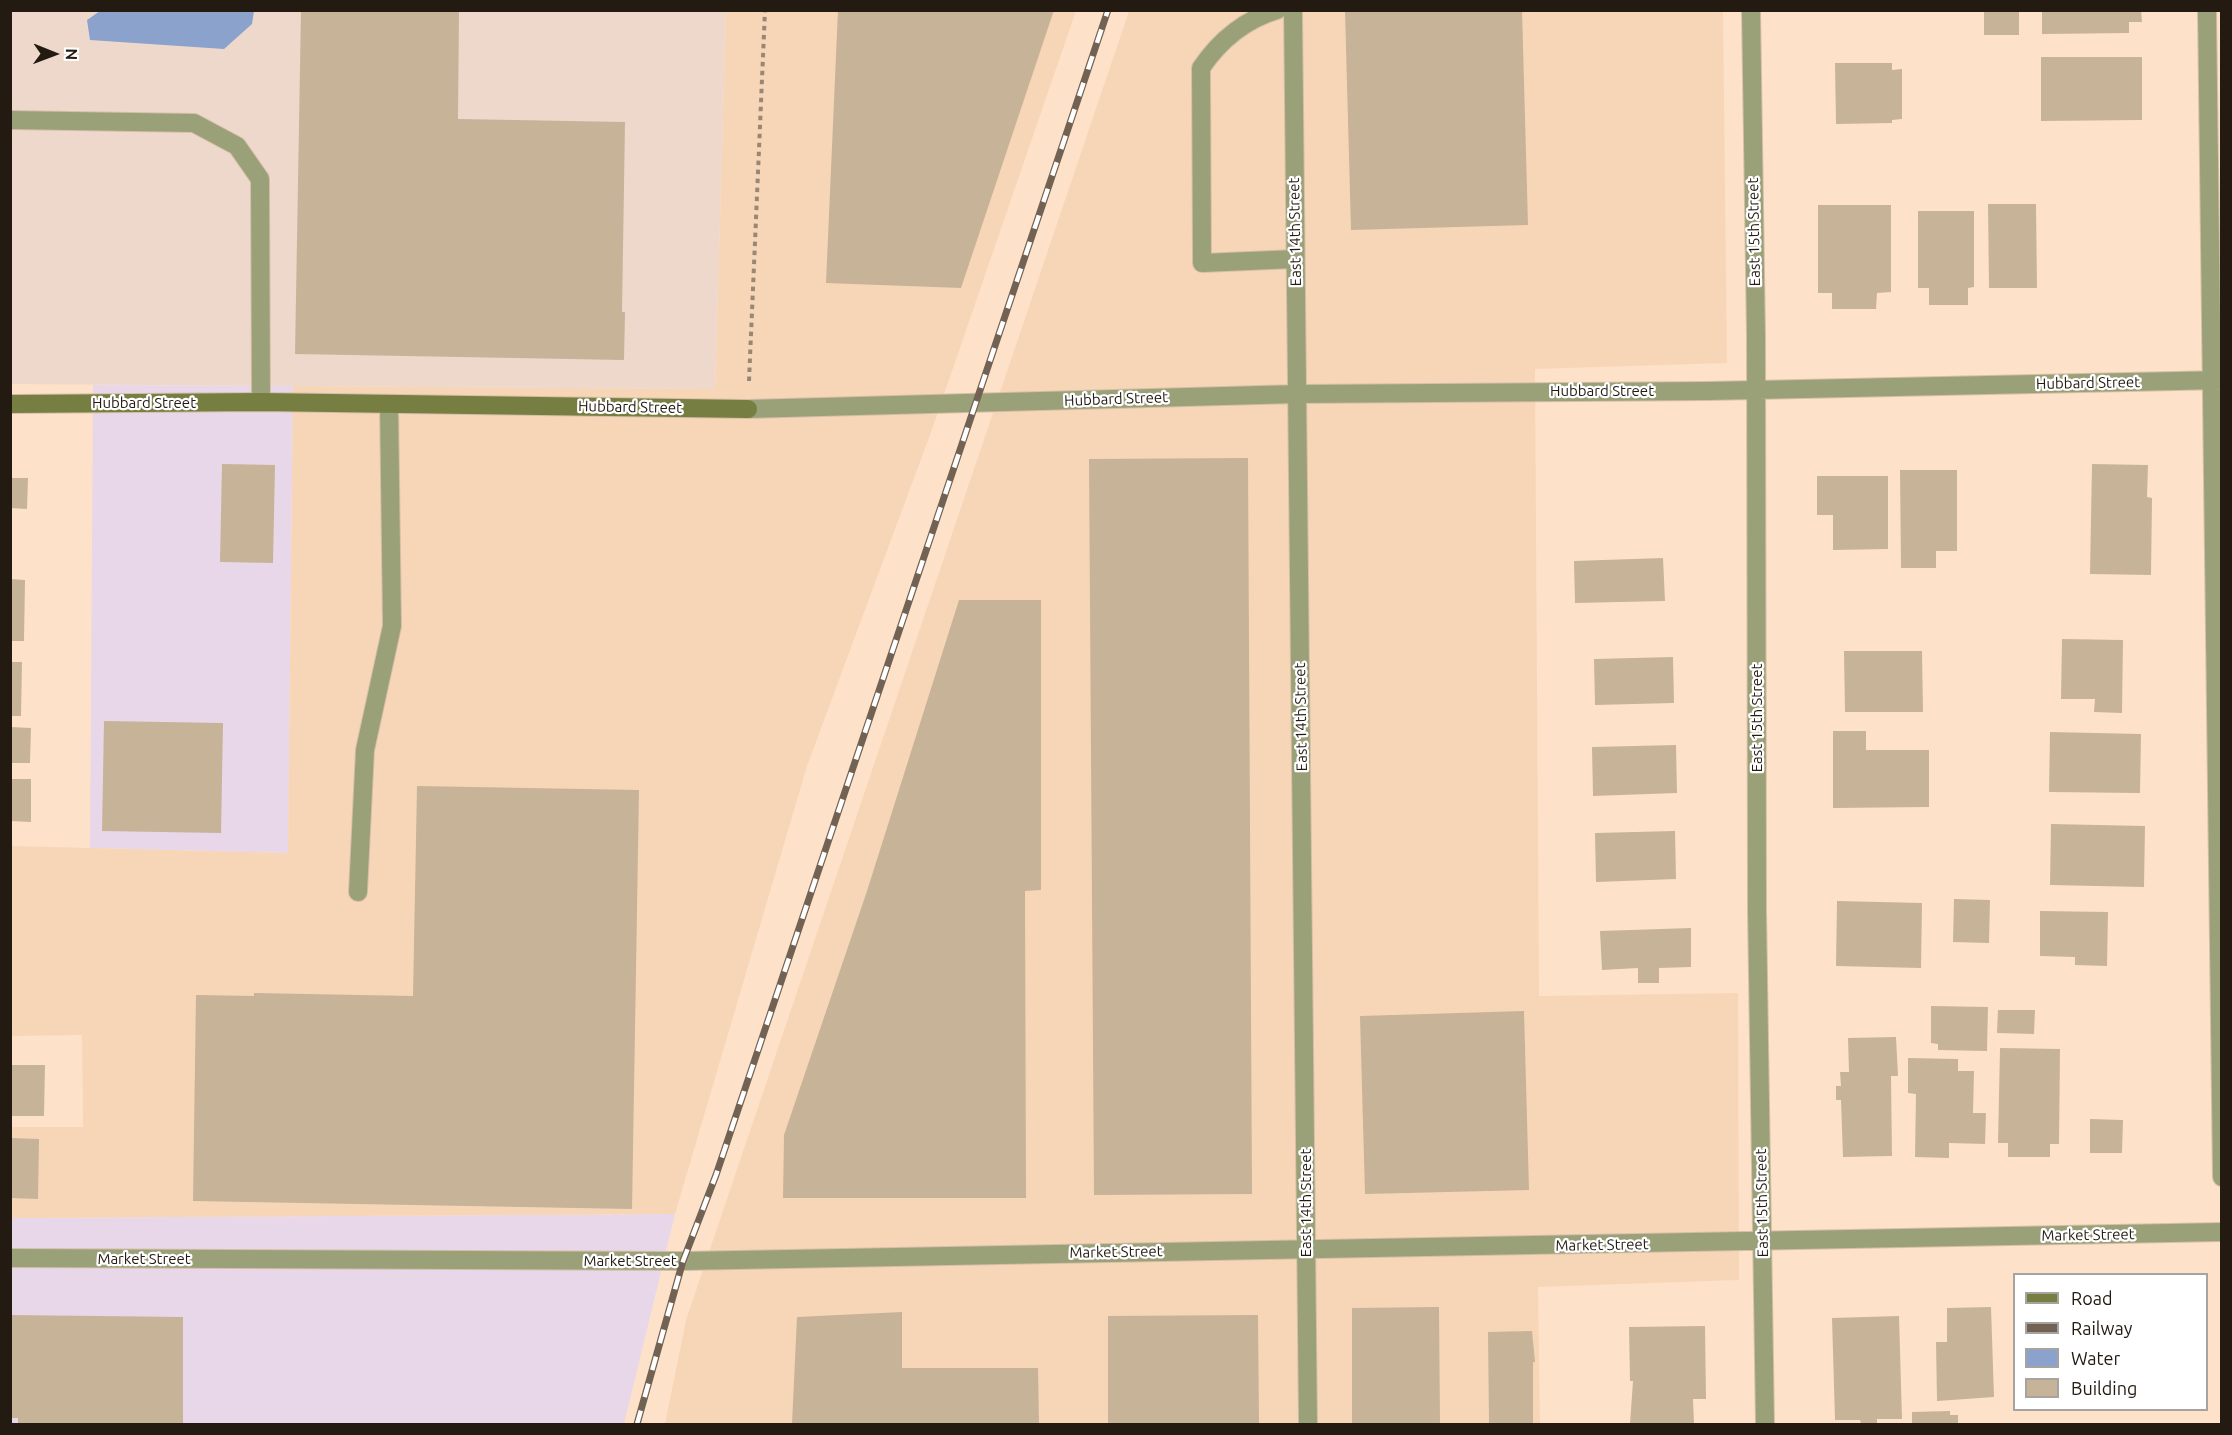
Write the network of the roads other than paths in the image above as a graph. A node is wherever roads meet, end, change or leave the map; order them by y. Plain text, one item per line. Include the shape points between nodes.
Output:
1 (1277, 10) edge
2 (1293, 10) edge
3 (1751, 10) edge
4 (2207, 10) edge
5 (10, 120) edge
6 (1295, 259) junction
7 (2216, 380) edge
8 (1756, 390) junction
9 (1297, 394) junction
10 (261, 402) junction
11 (10, 404) edge
12 (389, 404) junction
13 (748, 409) joint
14 (358, 892) dead end
15 (2222, 1177) edge
16 (2222, 1232) edge
17 (1762, 1241) junction
18 (1306, 1249) junction
19 (10, 1258) edge
20 (1308, 1425) edge
21 (1765, 1425) edge

1 - 6 street via 1239,28 1215,48 1201,68 1202,263
2 - 6 street, East 14th Street
3 - 8 street, East 15th Street
4 - 7 street
5 - 10 street via 194,123 237,146 260,179
6 - 9 street, East 14th Street
7 - 8 street, Hubbard Street
7 - 15 street
8 - 9 street, Hubbard Street
8 - 17 street, East 15th Street
9 - 13 street, Hubbard Street
9 - 18 street, East 14th Street
10 - 11 main road, Hubbard Street
10 - 12 main road, Hubbard Street
12 - 13 main road, Hubbard Street
12 - 14 street via 392,626 365,750
16 - 17 street, Market Street
17 - 18 street, Market Street
17 - 21 street, East 15th Street
18 - 19 street, Market Street via 683,1261
18 - 20 street, East 14th Street

